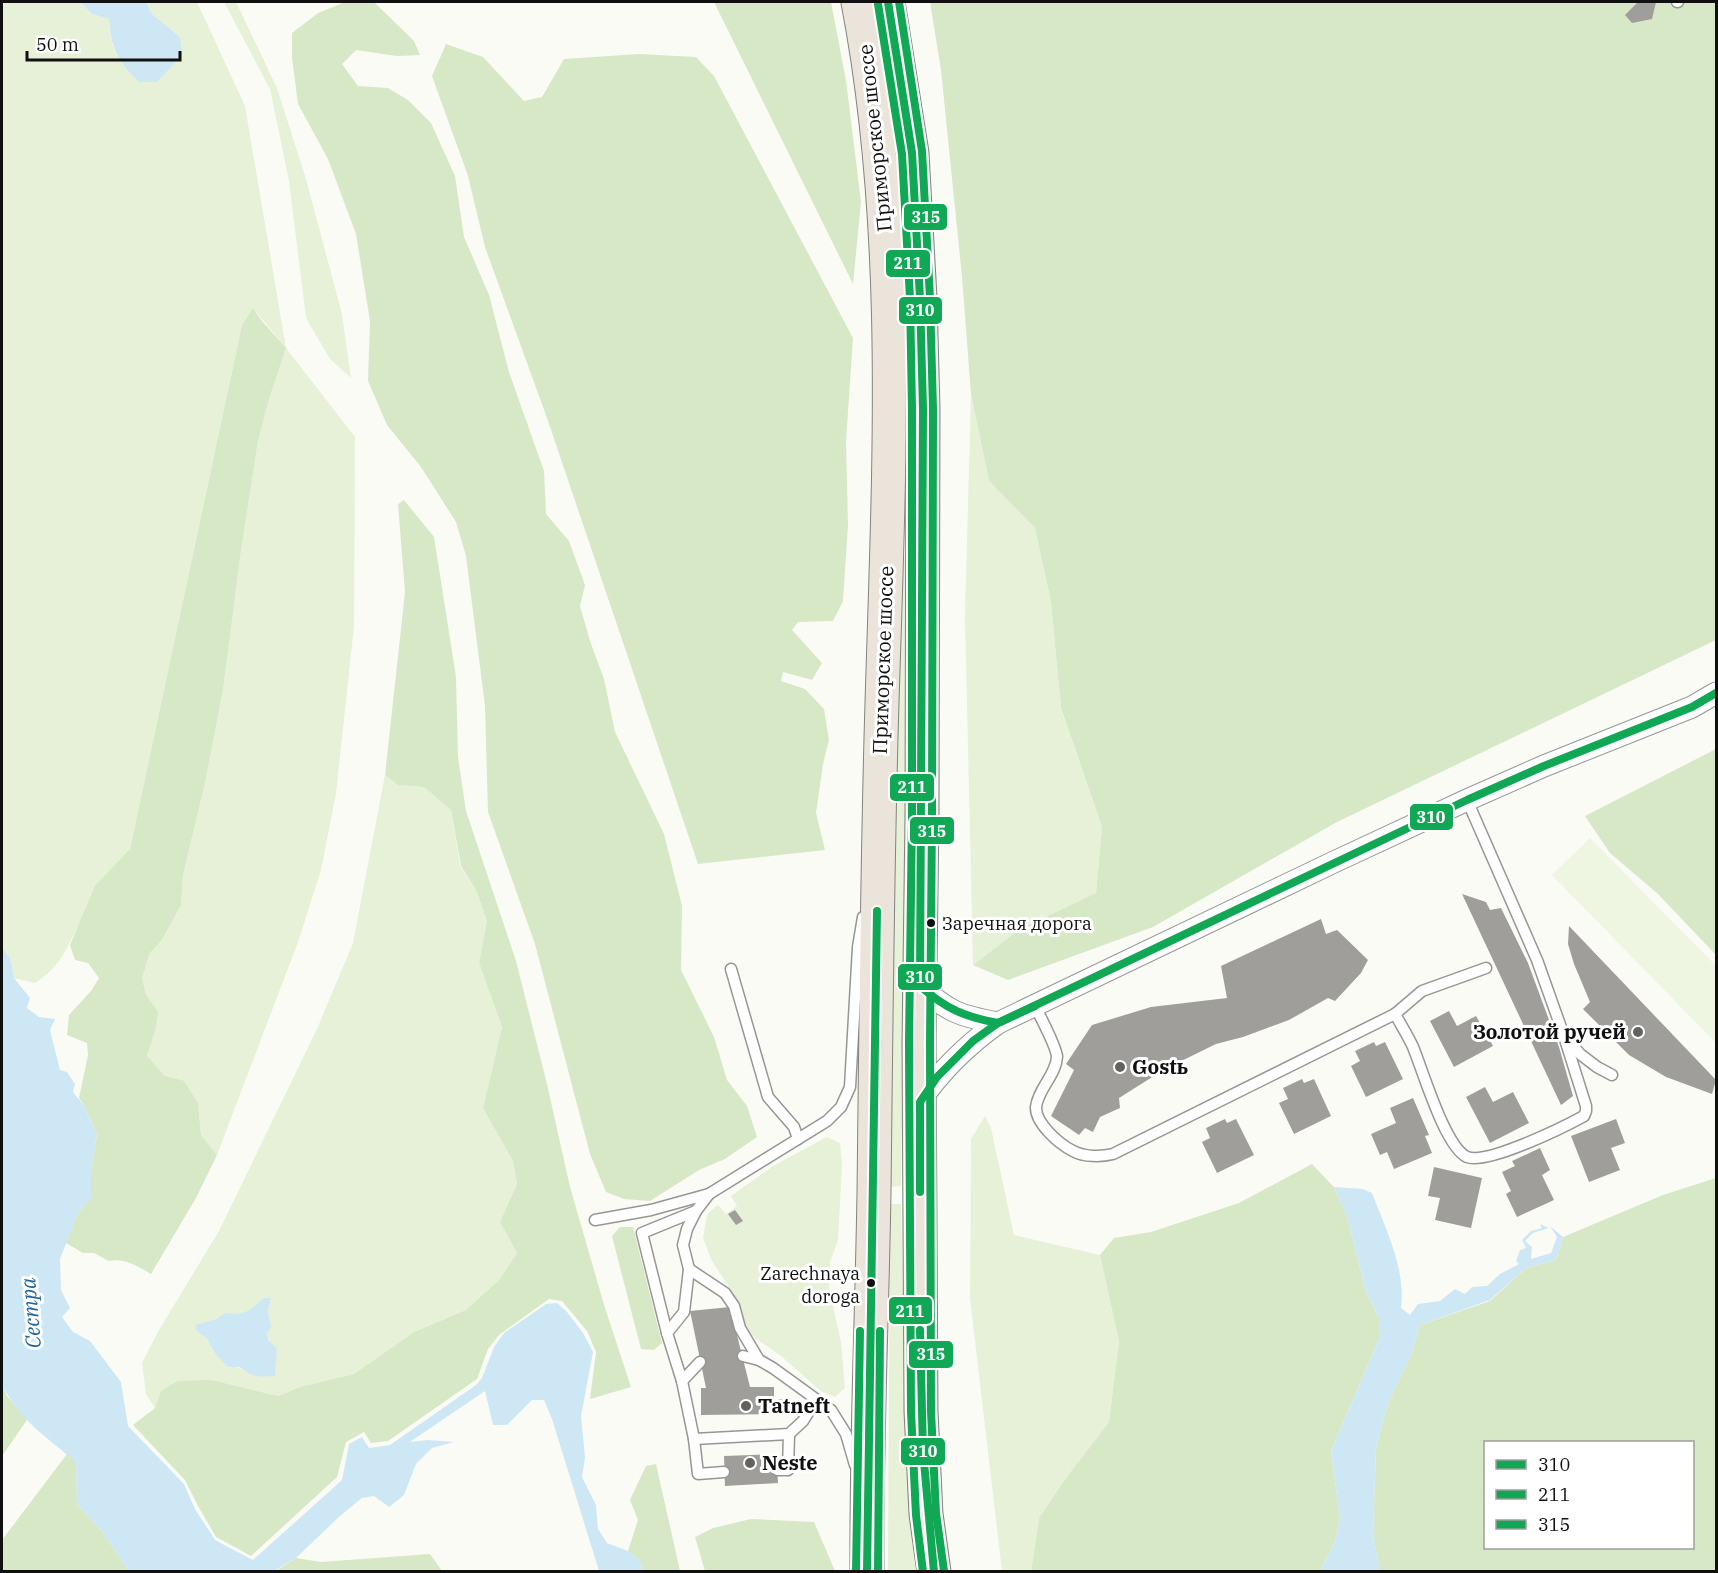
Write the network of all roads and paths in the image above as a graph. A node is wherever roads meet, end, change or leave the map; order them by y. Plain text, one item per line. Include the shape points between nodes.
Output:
1 (858, 2) edge
2 (888, 2) edge
3 (887, 535) junction
4 (923, 535) junction
5 (1716, 693) edge
6 (1467, 800) junction
7 (879, 816) junction
8 (1486, 968) dead end
9 (731, 969) dead end
10 (920, 986) junction
11 (1035, 1006) junction
12 (1395, 1014) junction
13 (998, 1023) junction
14 (1563, 1033) junction
15 (1612, 1075) dead end
16 (920, 1102) junction
17 (798, 1139) junction
18 (709, 1194) junction
19 (696, 1211) junction
20 (595, 1220) dead end
21 (689, 1269) junction
22 (667, 1333) junction
23 (743, 1356) dead end
24 (759, 1360) junction
25 (700, 1362) dead end
26 (682, 1380) junction
27 (816, 1400) junction
28 (789, 1434) junction
29 (694, 1439) junction
30 (777, 1470) dead end
31 (724, 1472) dead end
32 (867, 1504) junction
33 (867, 1572) edge
34 (934, 1572) edge

1 - 3 highway, Приморское шоссе via 868,53 880,165 888,303
2 - 4 highway, Приморское шоссе via 912,153 920,298
3 - 4 highway
3 - 7 highway, Приморское шоссе
4 - 10 highway, Приморское шоссе
5 - 6 street via 1692,707
6 - 11 street
6 - 14 lane via 1537,960
7 - 17 lane via 858,947 850,1087 841,1107
7 - 32 highway, Приморское шоссе
8 - 12 lane via 1422,991
9 - 17 lane via 768,1097 794,1127
10 - 13 street via 949,1010
10 - 16 highway, Приморское шоссе
11 - 12 lane via 1057,1054 1036,1105 1036,1117 1073,1151 1100,1157
11 - 13 street
12 - 14 lane via 1449,1136 1458,1151 1469,1158 1505,1152 1584,1116 1586,1106
13 - 16 street via 953,1059
14 - 15 lane via 1580,1054
16 - 34 highway, Приморское шоссе via 921,1411 926,1514
17 - 18 lane
18 - 19 lane
18 - 20 lane
19 - 21 lane via 683,1245
19 - 22 lane via 642,1233
21 - 22 lane via 684,1312
21 - 24 lane via 725,1293
22 - 26 lane
23 - 24 lane
24 - 27 lane
25 - 26 lane
26 - 29 lane
27 - 28 lane
27 - 32 lane via 831,1410 846,1434
28 - 29 lane
28 - 30 lane via 788,1470
29 - 31 lane via 698,1474
32 - 33 highway, Приморское шоссе

